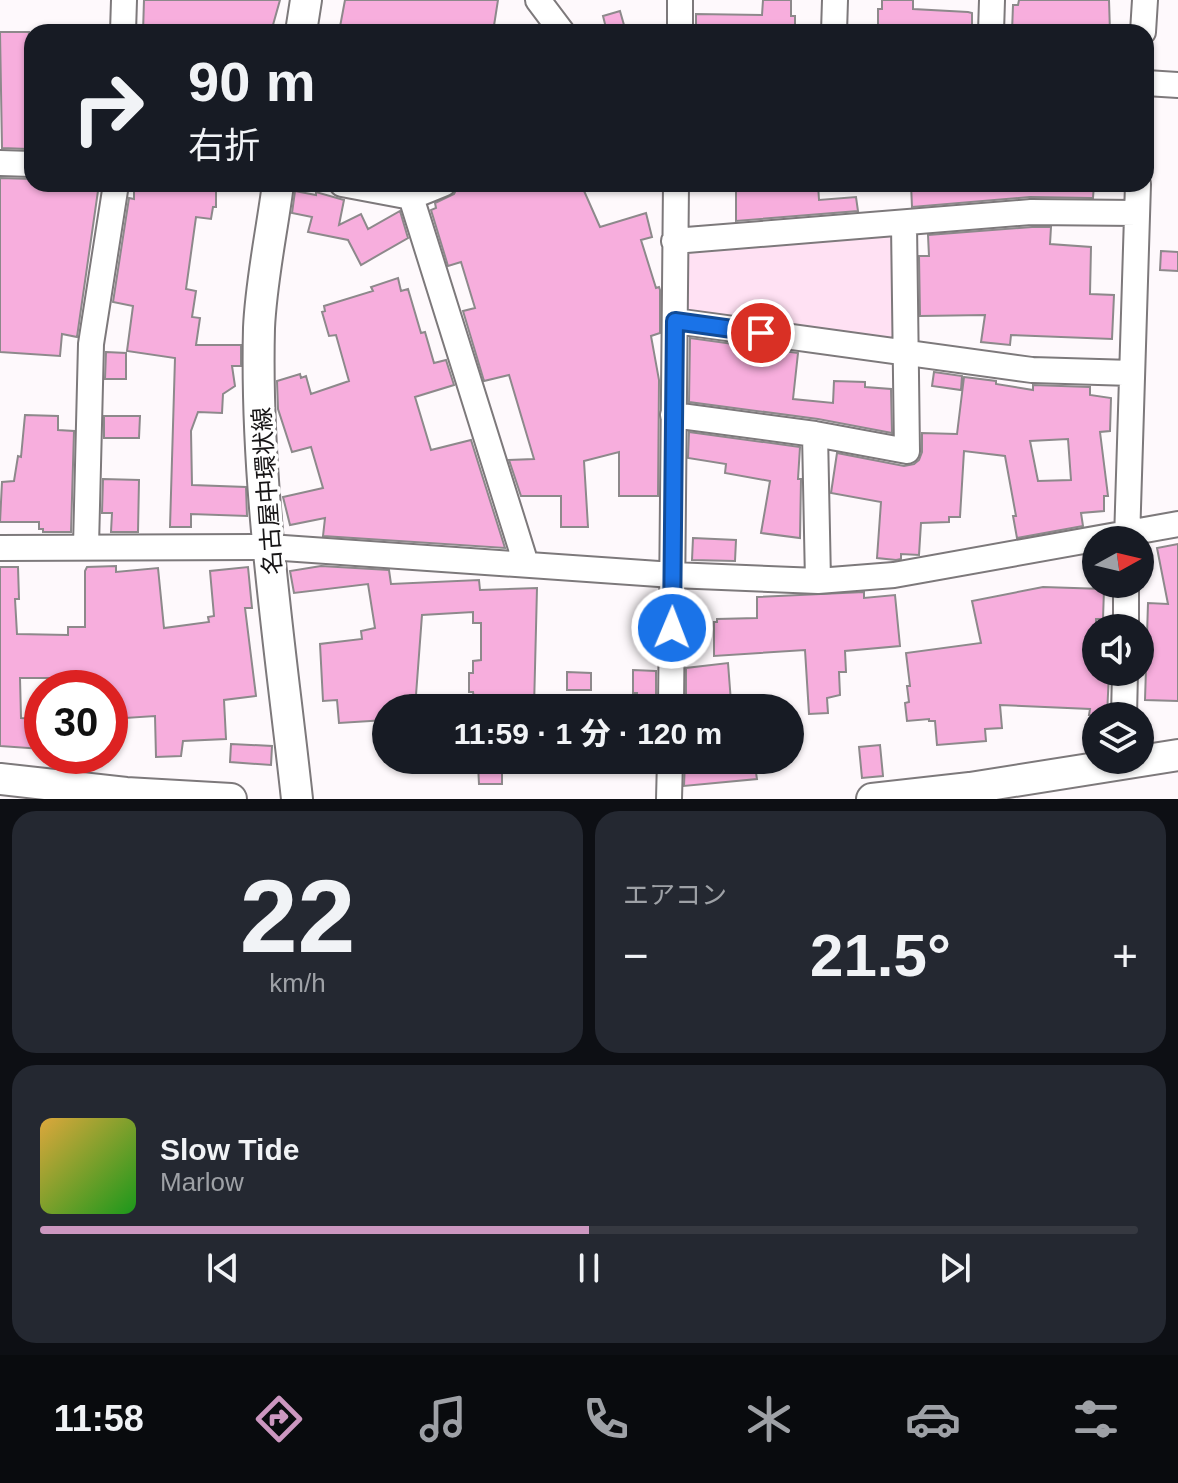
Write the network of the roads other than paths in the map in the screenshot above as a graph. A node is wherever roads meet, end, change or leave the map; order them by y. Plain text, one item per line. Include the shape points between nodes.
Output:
1 (124, 0) edge
2 (306, 0) edge
3 (538, 0) edge
4 (680, 0) edge
5 (835, 0) edge
6 (992, 0) edge
7 (1145, 0) edge
8 (123, 24) edge
9 (302, 24) edge
10 (556, 24) edge
11 (680, 24) edge
12 (834, 24) edge
13 (991, 24) edge
14 (1144, 24) edge
15 (1154, 84) edge
16 (1178, 85) edge
17 (0, 163) edge
18 (24, 164) edge
19 (115, 192) edge
20 (277, 192) edge
21 (384, 192) edge
22 (423, 192) edge
23 (676, 192) edge
24 (1138, 192) edge
25 (411, 197) junction
26 (1137, 213) junction
27 (904, 224) junction
28 (674, 241) junction
29 (675, 321) junction
30 (906, 351) junction
31 (1132, 373) junction
32 (673, 415) junction
33 (815, 434) junction
34 (1178, 524) edge
35 (1127, 526) edge
36 (1154, 530) edge
37 (1082, 544) edge
38 (86, 546) junction
39 (269, 547) junction
40 (0, 548) edge
41 (526, 564) junction
42 (673, 575) junction
43 (818, 581) junction
44 (671, 694) edge
45 (1178, 755) edge
46 (1154, 758) edge
47 (1082, 771) edge
48 (670, 774) edge
49 (0, 779) edge
50 (970, 794) edge
51 (126, 796) edge
52 (231, 799) edge
53 (297, 799) edge
54 (669, 799) edge
55 (872, 799) edge

1 - 8 street
2 - 9 main road
3 - 10 street
4 - 11 street
5 - 12 street
6 - 13 street
7 - 14 street
15 - 16 street
17 - 18 street
19 - 38 street via 91,344
20 - 39 main road, 名古屋中環状線 via 259,325
21 - 25 street
22 - 25 street
23 - 28 street
24 - 26 street
25 - 41 street
26 - 27 street via 1031,212
26 - 31 street
27 - 28 street
27 - 30 street
28 - 29 street
29 - 30 street
29 - 32 street
30 - 31 street via 1032,370
30 - 33 street via 907,451
31 - 35 street
32 - 33 street
32 - 42 street
33 - 43 street
34 - 36 street
37 - 43 street via 894,575
38 - 39 street
38 - 40 street
39 - 41 street
39 - 53 main road, 名古屋中環状線
41 - 42 street
42 - 43 street
42 - 44 street
45 - 46 main road
47 - 50 main road
48 - 54 street
49 - 51 main road
50 - 55 main road
51 - 52 main road

